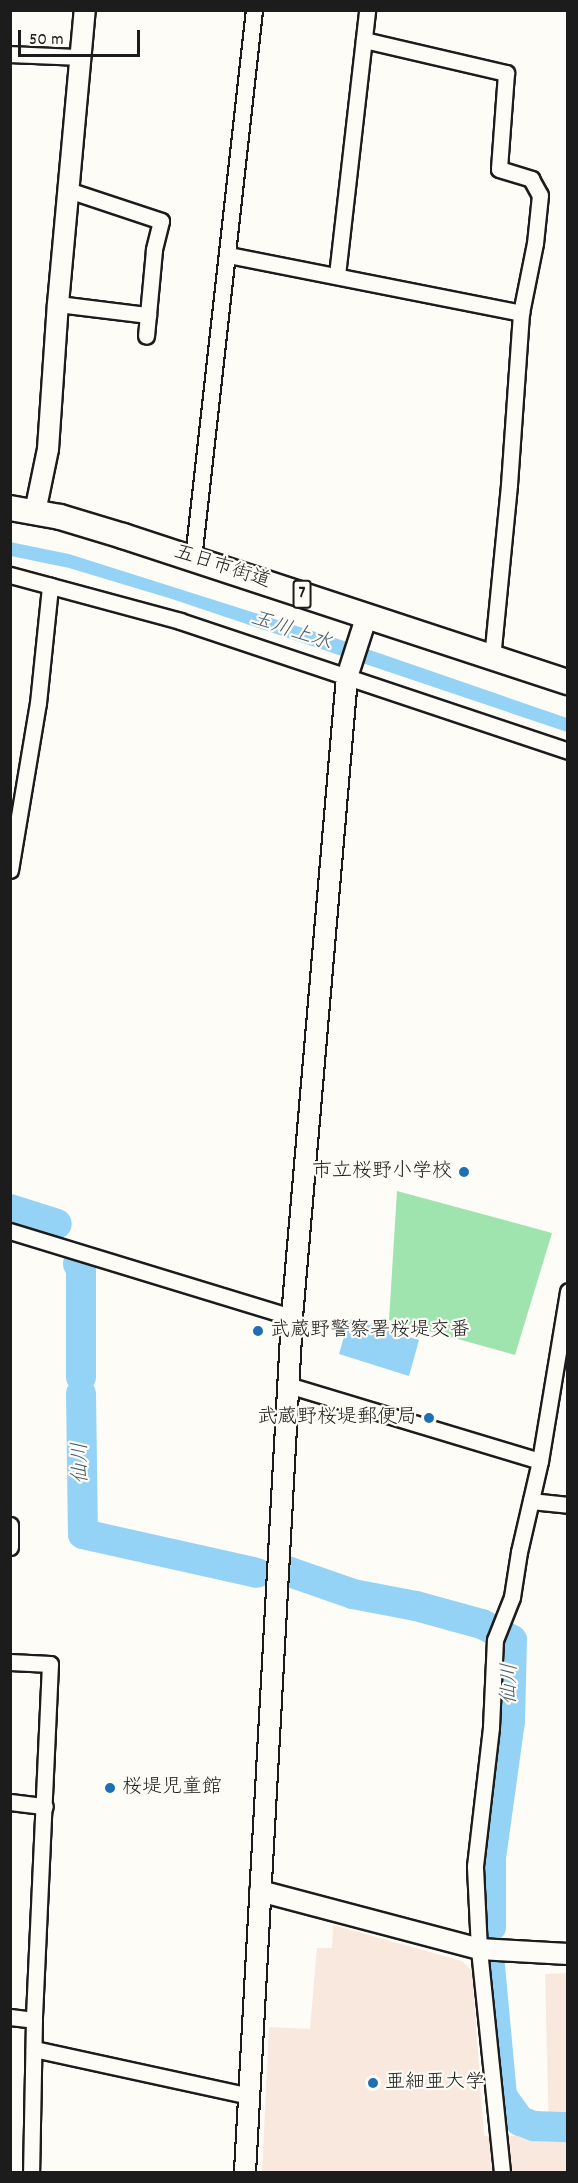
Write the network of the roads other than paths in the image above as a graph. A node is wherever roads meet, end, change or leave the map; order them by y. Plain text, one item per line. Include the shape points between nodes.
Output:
1 (84, 10) edge
2 (254, 10) edge
3 (367, 10) edge
4 (364, 40) junction
5 (10, 54) edge
6 (80, 57) junction
7 (68, 190) junction
8 (229, 255) junction
9 (337, 275) junction
10 (58, 304) junction
11 (521, 313) junction
12 (148, 315) junction
13 (146, 336) dead end
14 (10, 508) edge
15 (35, 512) junction
16 (193, 559) junction
17 (10, 575) edge
18 (50, 586) junction
19 (364, 624) junction
20 (492, 657) junction
21 (347, 674) junction
22 (567, 682) edge
23 (567, 752) edge
24 (10, 870) edge
25 (10, 1231) edge
26 (567, 1291) edge
27 (292, 1317) junction
28 (288, 1384) junction
29 (540, 1461) junction
30 (531, 1501) junction
31 (567, 1505) edge
32 (10, 1525) edge
33 (10, 1547) edge
34 (10, 1662) edge
35 (10, 1802) edge
36 (45, 1806) junction
37 (260, 1891) junction
38 (479, 1949) junction
39 (567, 1954) edge
40 (10, 2017) edge
41 (34, 2020) junction
42 (34, 2049) junction
43 (250, 2096) junction
44 (31, 2172) edge
45 (245, 2172) edge
46 (502, 2172) edge

1 - 6 street
2 - 8 street
3 - 4 street
4 - 9 street
4 - 11 street via 506,73 499,169 531,179 540,195
5 - 6 street
6 - 7 street
7 - 10 street
7 - 12 street via 161,221
8 - 9 street
8 - 16 street
9 - 11 street
10 - 12 street
10 - 15 street via 48,449
11 - 20 street
12 - 13 street
14 - 15 main road, 五日市街道 / 7
15 - 16 main road, 五日市街道 / 7
16 - 19 main road, 五日市街道 / 7
17 - 18 street
18 - 21 street via 180,621
18 - 24 street via 38,703
19 - 20 main road, 五日市街道 / 7
19 - 21 street
20 - 22 main road, 五日市街道 / 7
21 - 23 street
21 - 27 street
25 - 27 street
26 - 29 street
27 - 28 street
28 - 29 street
28 - 37 street
29 - 30 street
30 - 31 street
30 - 38 street via 505,1620 495,1640 475,1866
32 - 33 street
34 - 36 street via 50,1664
35 - 36 street
36 - 41 street
37 - 38 street
37 - 43 street
38 - 39 street
38 - 46 street
40 - 41 street
41 - 42 street
42 - 43 street
42 - 44 street
43 - 45 street

